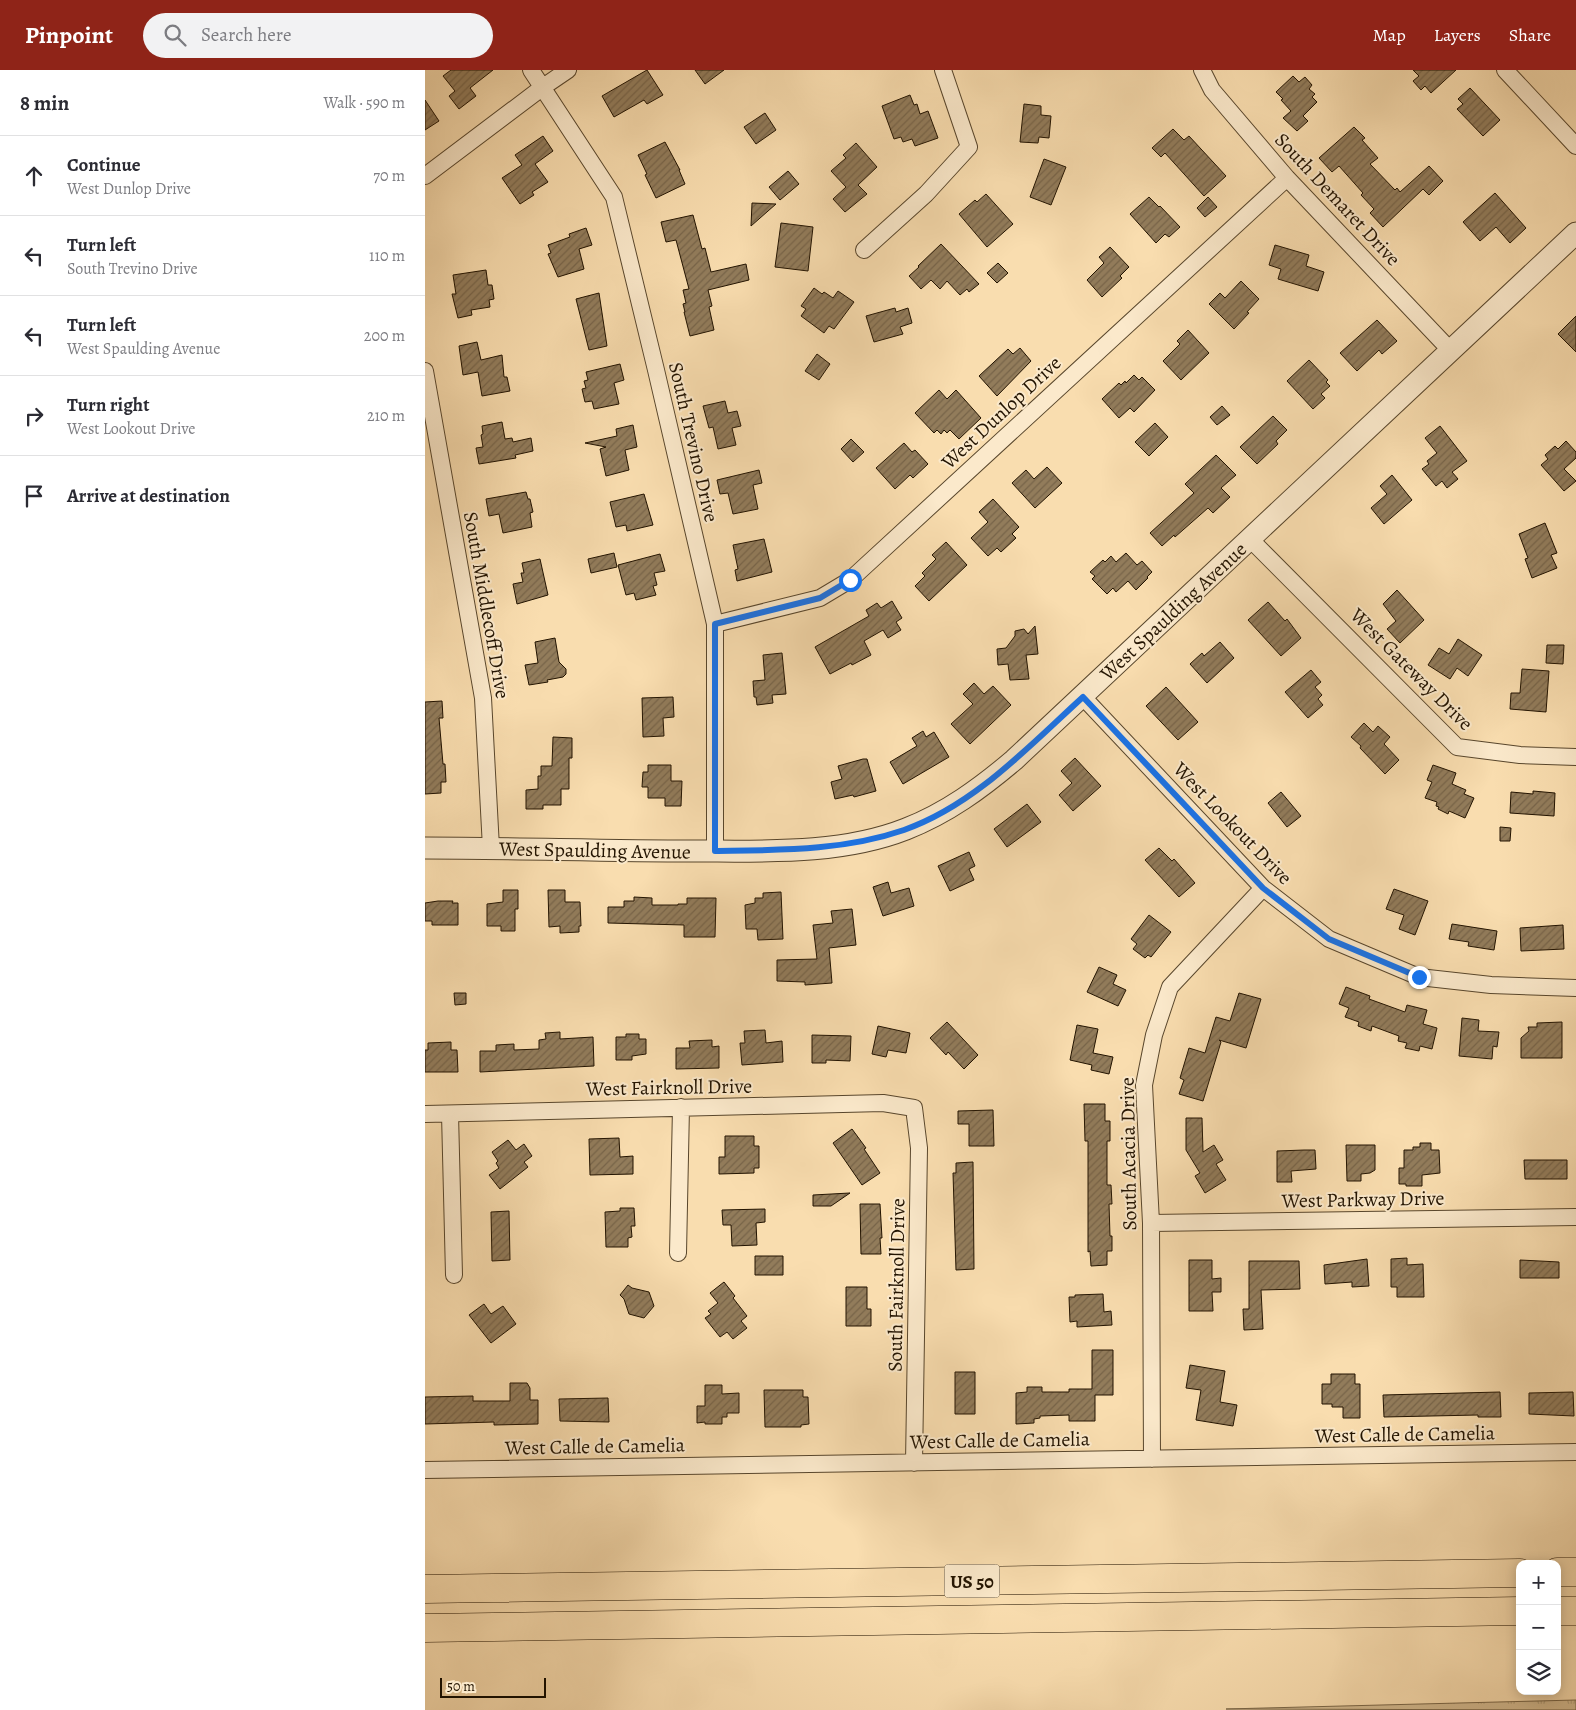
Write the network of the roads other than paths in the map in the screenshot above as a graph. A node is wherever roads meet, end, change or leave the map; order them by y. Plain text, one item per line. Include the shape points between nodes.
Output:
1 (531, 70) edge
2 (568, 70) edge
3 (943, 70) edge
4 (1202, 70) edge
5 (1505, 70) edge
6 (543, 86) junction
7 (1576, 146) edge
8 (425, 176) edge
9 (1287, 178) junction
10 (1576, 233) edge
11 (865, 250) dead end
12 (1451, 351) junction
13 (425, 371) edge
14 (1250, 539) junction
15 (715, 624) junction
16 (1083, 697) junction
17 (1576, 757) edge
18 (425, 848) edge
19 (491, 848) junction
20 (715, 851) junction
21 (1263, 888) junction
22 (1576, 988) edge
23 (681, 1107) junction
24 (914, 1108) joint
25 (425, 1114) edge
26 (450, 1114) junction
27 (1576, 1218) edge
28 (1151, 1223) junction
29 (678, 1254) dead end
30 (454, 1275) dead end
31 (1576, 1452) edge
32 (1152, 1459) junction
33 (914, 1463) junction
34 (425, 1470) edge
35 (1561, 1572) edge
36 (1576, 1572) edge
37 (1516, 1573) edge
38 (425, 1590) edge
39 (1561, 1611) edge
40 (1576, 1611) edge
41 (1516, 1612) edge
42 (425, 1628) edge

1 - 6 street, South Trevino Drive
2 - 6 street
3 - 11 street via 969,148 926,194
4 - 9 street, South Demaret Drive via 1212,90
5 - 7 street
6 - 8 street
6 - 15 street, South Trevino Drive via 614,197
9 - 12 street, South Demaret Drive
9 - 15 street, West Dunlop Drive via 850,580 820,598
10 - 12 street, West Spaulding Avenue
12 - 14 street, West Spaulding Avenue
13 - 19 street, South Middlecoff Drive via 483,698
14 - 16 street, West Spaulding Avenue
14 - 17 street, West Gateway Drive via 1457,747 1520,755
15 - 20 street, South Trevino Drive
16 - 20 street, West Spaulding Avenue via 984,785 905,829 821,847
16 - 21 street, West Lookout Drive
18 - 19 street, West Spaulding Avenue
19 - 20 street, West Spaulding Avenue
21 - 22 street, West Lookout Drive via 1329,939 1419,977 1491,985
21 - 28 street, South Acacia Drive via 1170,987 1153,1034 1145,1085
23 - 24 street, West Fairknoll Drive via 883,1103
23 - 26 street, West Fairknoll Drive
23 - 29 street
24 - 33 street, South Fairknoll Drive via 919,1148
25 - 26 street, West Fairknoll Drive
26 - 30 street
27 - 28 street, West Parkway Drive
28 - 32 street, South Acacia Drive
31 - 32 street, West Calle de Camelia
32 - 33 street, West Calle de Camelia
33 - 34 street, West Calle de Camelia
35 - 36 highway
37 - 38 highway, US 50
39 - 40 highway
41 - 42 highway, US 50

